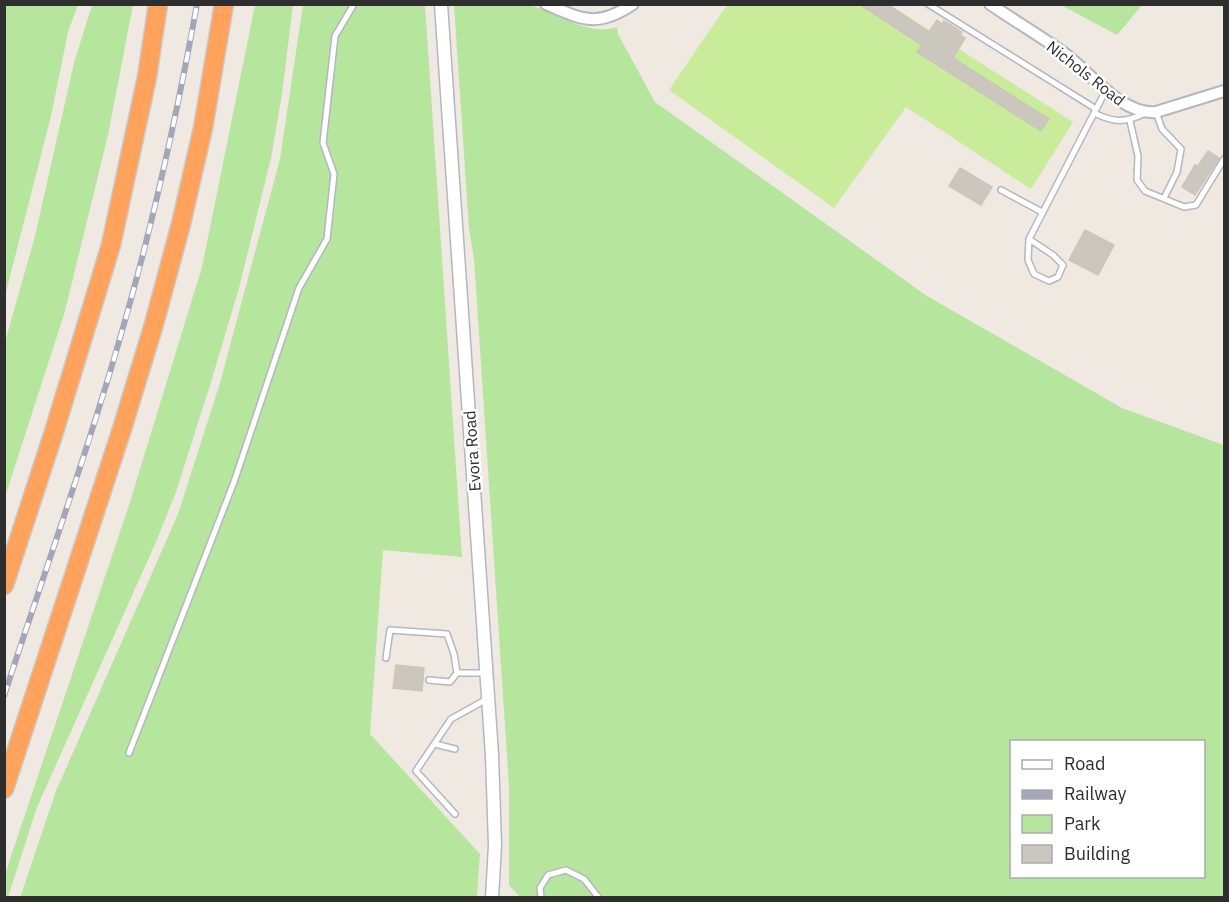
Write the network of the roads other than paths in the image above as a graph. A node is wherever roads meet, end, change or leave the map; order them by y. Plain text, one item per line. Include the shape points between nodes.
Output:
1 (158, 4) edge
2 (224, 4) edge
3 (354, 4) edge
4 (441, 4) edge
5 (546, 4) edge
6 (633, 4) edge
7 (928, 4) edge
8 (990, 4) edge
9 (1106, 90) junction
10 (1224, 91) edge
11 (1095, 111) junction
12 (1151, 113) junction
13 (1130, 121) junction
14 (1224, 159) edge
15 (1002, 190) dead end
16 (1164, 198) junction
17 (1042, 212) junction
18 (1029, 238) junction
19 (4, 585) edge
20 (386, 658) dead end
21 (457, 673) junction
22 (486, 673) junction
23 (429, 680) dead end
24 (488, 698) junction
25 (435, 744) junction
26 (455, 749) dead end
27 (129, 753) dead end
28 (4, 789) edge
29 (455, 814) dead end
30 (492, 897) edge
31 (541, 897) edge
32 (599, 897) edge

1 - 19 highway via 147,77 111,245
2 - 28 highway via 181,224 154,324
3 - 27 lane via 335,36 323,142 334,174 327,238 299,288 234,482
4 - 22 street, Evora Road
5 - 6 street via 583,19 600,20
7 - 11 lane
8 - 9 street, Nichols Road via 1070,58
9 - 11 lane
9 - 12 street, Nichols Road
10 - 12 street
11 - 13 lane via 1110,120
11 - 17 lane
12 - 13 lane
12 - 16 lane via 1180,149 1177,172
13 - 16 lane via 1138,156 1137,180 1145,191
14 - 16 lane via 1196,205 1184,207
15 - 17 lane
17 - 18 lane
18 - 18 lane via 1028,260 1034,274 1048,281 1058,277 1063,265
20 - 21 lane via 390,630 447,634
21 - 22 lane
21 - 23 lane via 450,682
22 - 24 street, Evora Road
24 - 25 lane via 451,719
24 - 30 street, Evora Road via 494,811
25 - 26 lane
25 - 29 lane via 416,771
31 - 32 lane via 540,888 548,875 566,870 584,879

